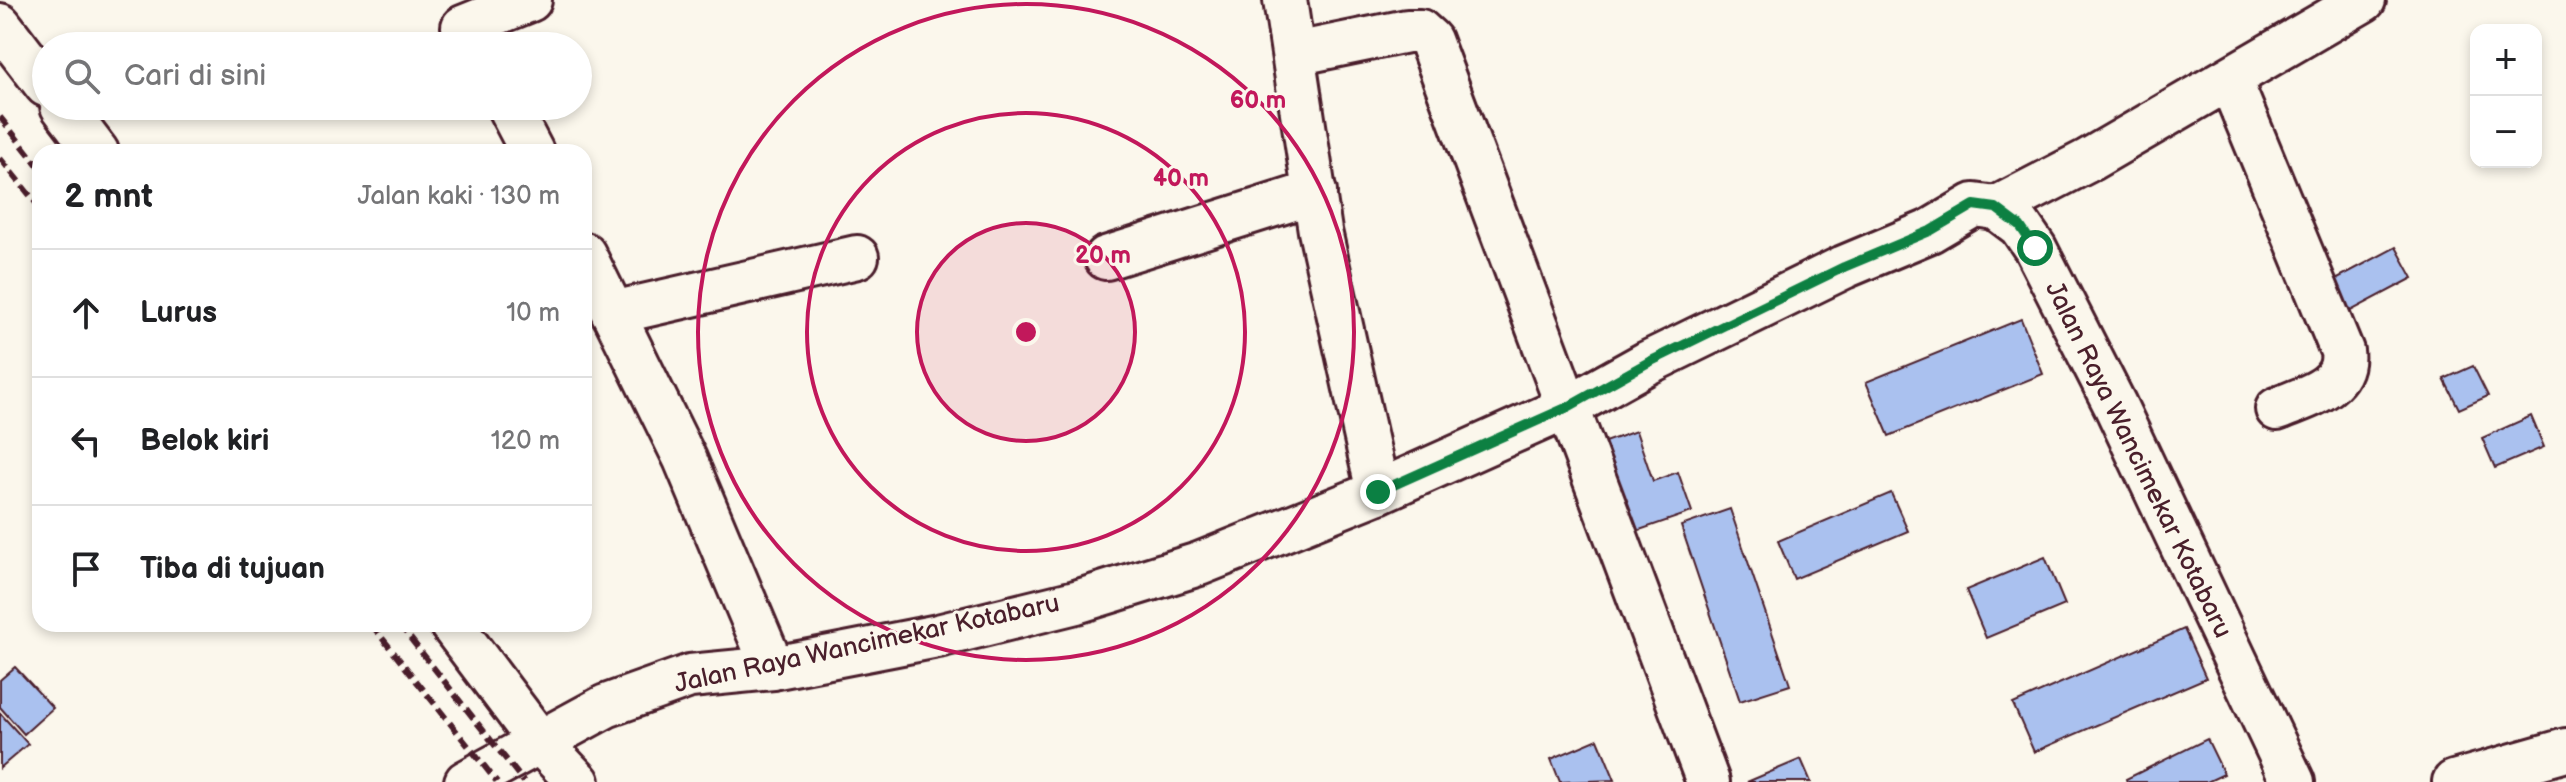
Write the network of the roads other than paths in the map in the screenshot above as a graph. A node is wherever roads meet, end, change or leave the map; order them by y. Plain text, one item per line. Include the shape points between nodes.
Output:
1 (530, 0) edge
2 (1285, 0) edge
3 (2364, 0) edge
4 (461, 24) edge
5 (0, 25) edge
6 (1295, 54) junction
7 (32, 67) edge
8 (2230, 80) junction
9 (73, 120) edge
10 (515, 120) edge
11 (91, 144) edge
12 (528, 144) edge
13 (1315, 192) junction
14 (1996, 208) junction
15 (857, 257) dead end
16 (1106, 258) dead end
17 (592, 270) edge
18 (613, 313) junction
19 (1568, 407) junction
20 (2277, 409) dead end
21 (1378, 492) junction
22 (457, 632) edge
23 (773, 668) junction
24 (539, 741) junction
25 (2566, 750) edge
26 (466, 782) edge
27 (578, 782) edge
28 (1708, 782) edge
29 (2293, 782) edge
30 (2454, 782) edge

1 - 4 street
2 - 6 street
3 - 8 street
5 - 7 street
6 - 13 street
6 - 19 street via 1407,31 1420,31 1430,40
8 - 14 street
8 - 20 street via 2342,351 2344,365 2338,377
9 - 11 street
10 - 12 street
13 - 16 street
13 - 21 street
14 - 19 street, Jalan Raya Wancimekar Kotabaru via 1974,205 1930,231 1647,363
14 - 29 street, Jalan Raya Wancimekar Kotabaru via 2020,226 2042,261
15 - 18 street
17 - 18 street
18 - 23 street via 685,459
19 - 21 street, Jalan Raya Wancimekar Kotabaru
19 - 28 street
21 - 23 street, Jalan Raya Wancimekar Kotabaru via 1199,564 1076,602
22 - 24 street
23 - 24 street, Jalan Raya Wancimekar Kotabaru via 690,676 606,706
24 - 26 street, Jalan Raya Wancimekar Kotabaru
24 - 27 street
25 - 30 street

